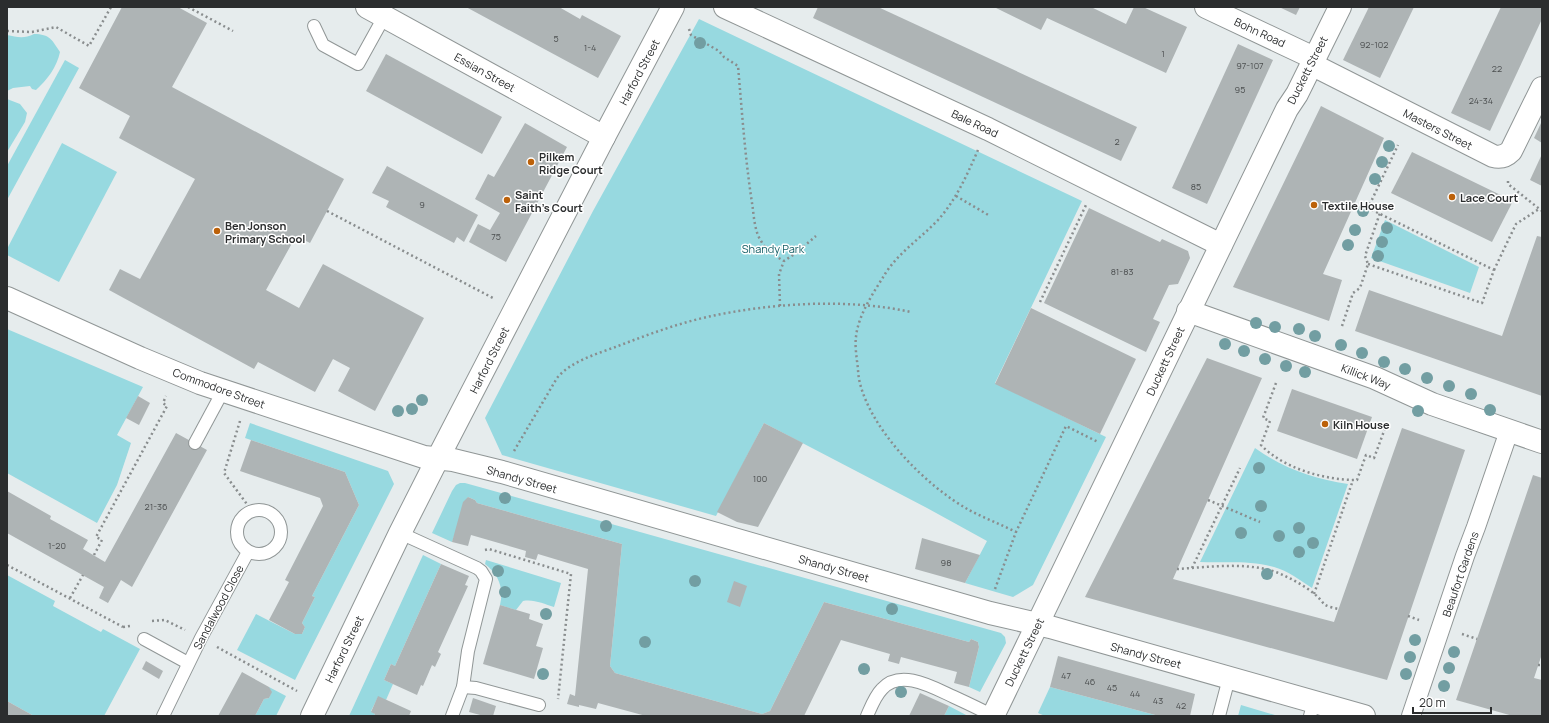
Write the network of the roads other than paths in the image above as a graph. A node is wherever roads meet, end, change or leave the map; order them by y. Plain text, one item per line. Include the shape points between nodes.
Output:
1 (673, 7) edge
2 (725, 7) edge
3 (1206, 7) edge
4 (1340, 7) edge
5 (376, 12) edge
6 (314, 26) dead end
7 (1313, 61) junction
8 (1542, 88) edge
9 (604, 137) junction
10 (1221, 245) junction
11 (7, 298) edge
12 (1188, 311) junction
13 (223, 392) junction
14 (1509, 431) junction
15 (1542, 442) edge
16 (195, 444) dead end
17 (438, 458) junction
18 (400, 533) junction
19 (248, 552) junction
20 (1037, 624) junction
21 (144, 639) road end
22 (188, 663) junction
23 (1229, 678) junction
24 (463, 687) junction
25 (539, 705) dead end
26 (1312, 709) edge
27 (163, 716) edge
28 (312, 716) edge
29 (452, 716) edge
30 (867, 716) edge
31 (993, 716) edge
32 (1219, 716) edge
33 (1364, 716) edge
34 (1411, 716) edge

1 - 9 street, Harford Street
2 - 10 street, Bale Road via 988,129
3 - 7 street, Bohn Road
4 - 7 street, Duckett Street
5 - 6 lane via 358,64 323,45
5 - 9 street, Essian Street
7 - 8 street, Masters Street via 1493,156 1502,157 1511,151
7 - 10 street, Duckett Street
9 - 17 street, Harford Street
10 - 12 street, Duckett Street
11 - 13 street, Commodore Street
12 - 14 street, Killick Way via 1375,378 1432,404
12 - 20 street, Duckett Street
13 - 16 lane
13 - 17 street, Commodore Street via 424,457
14 - 15 street, Killick Way
14 - 34 street, Beaufort Gardens
17 - 18 street, Harford Street
17 - 20 street, Shandy Street via 502,472
18 - 24 lane via 477,568 484,575 486,583 468,651
18 - 28 street, Harford Street
19 - 19 lane, Sandalwood Close via 270,552 280,541 282,534 278,519 266,510 252,511 240,519 236,534 242,547
19 - 22 lane, Sandalwood Close
20 - 23 street, Shandy Street
20 - 31 street, Duckett Street
21 - 22 lane, Sandalwood Close
22 - 27 lane, Sandalwood Close
23 - 26 street, Shandy Street
23 - 32 lane
24 - 25 lane via 476,688
24 - 29 lane
26 - 33 street, Shandy Street
30 - 31 lane via 882,688 892,682 912,680

